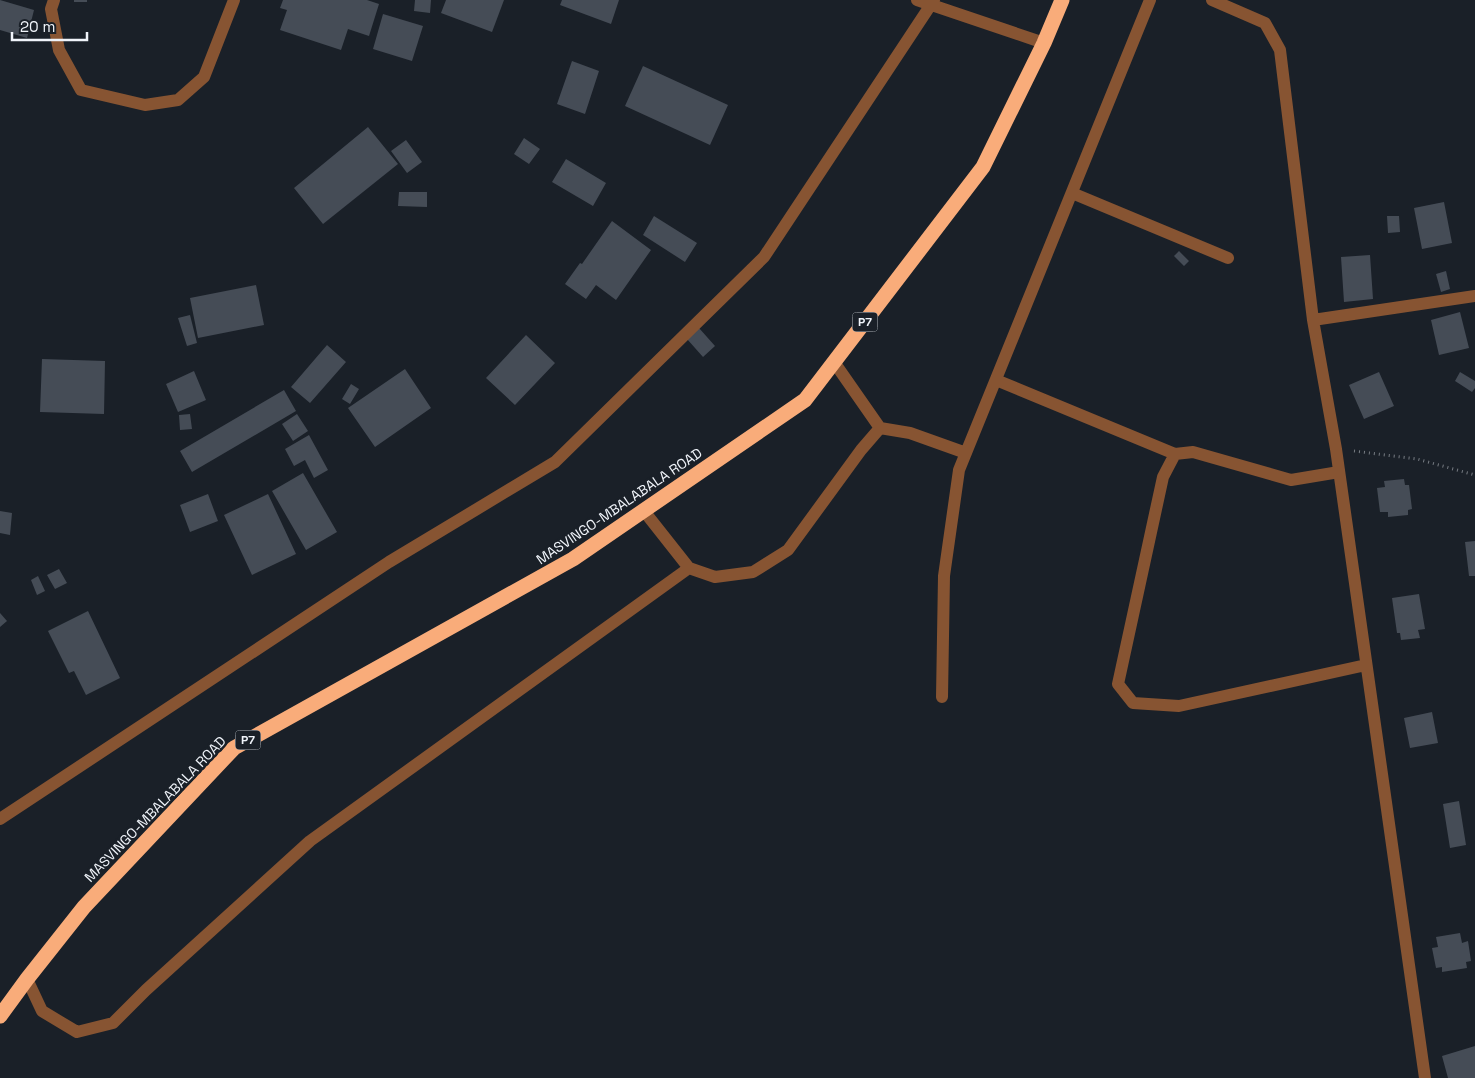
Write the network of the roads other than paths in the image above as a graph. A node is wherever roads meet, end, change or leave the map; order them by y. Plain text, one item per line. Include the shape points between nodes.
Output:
1 (54, 0) edge
2 (234, 0) edge
3 (917, 0) edge
4 (1062, 0) edge
5 (1150, 0) edge
6 (1212, 0) edge
7 (932, 2) edge
8 (1044, 43) junction
9 (1072, 193) junction
10 (1228, 258) dead end
11 (1475, 296) edge
12 (1313, 320) junction
13 (834, 362) junction
14 (996, 380) junction
15 (880, 428) junction
16 (966, 453) junction
17 (1175, 454) junction
18 (1339, 472) junction
19 (644, 511) junction
20 (689, 568) junction
21 (1366, 665) junction
22 (942, 696) dead end
23 (0, 819) edge
24 (26, 979) junction
25 (0, 1016) edge
26 (1425, 1078) edge

1 - 2 street via 51,9 59,50 81,90 145,105 178,100 204,77
3 - 7 street
4 - 8 highway, MASVINGO-MBALABALA ROAD / P7
5 - 9 street
6 - 12 street via 1265,23 1280,50
7 - 8 street
7 - 23 street via 764,257 555,462 388,562
8 - 13 highway, MASVINGO-MBALABALA ROAD / P7 via 983,167
9 - 10 street
9 - 14 street
11 - 12 street
12 - 18 street
13 - 15 street
13 - 19 highway, MASVINGO-MBALABALA ROAD / P7 via 805,400
14 - 16 street
14 - 17 street
15 - 16 street via 910,433
15 - 20 street via 788,550 753,572 715,577
16 - 22 street via 959,470 944,576
17 - 18 street via 1193,452 1291,480
17 - 21 street via 1163,476 1118,684 1133,703 1179,706
18 - 21 street
19 - 20 street
19 - 24 highway, MASVINGO-MBALABALA ROAD / P7 via 574,560 234,748 84,907
20 - 24 street via 310,841 113,1023 77,1032 42,1011
21 - 26 street
24 - 25 highway, MASVINGO-MBALABALA ROAD / P7

